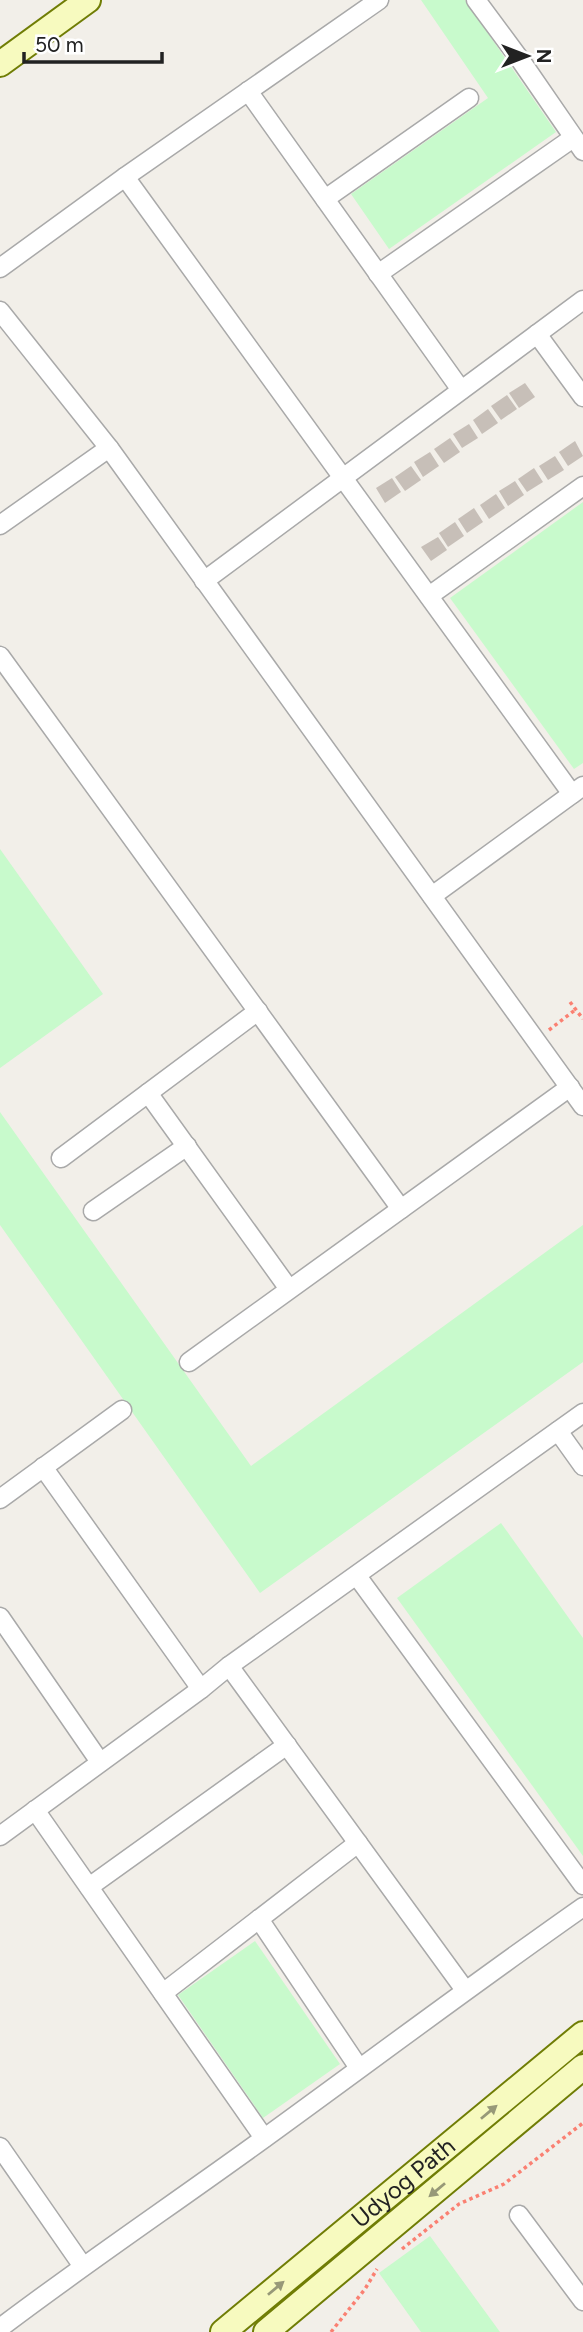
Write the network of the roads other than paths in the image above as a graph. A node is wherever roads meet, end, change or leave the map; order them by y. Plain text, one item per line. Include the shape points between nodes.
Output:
1 (88, 0) edge
2 (379, 0) edge
3 (476, 0) edge
4 (0, 64) edge
5 (248, 91) junction
6 (469, 98) dead end
7 (578, 145) edge
8 (125, 177) junction
9 (325, 199) junction
10 (0, 268) edge
11 (378, 274) junction
12 (583, 300) edge
13 (0, 311) edge
14 (537, 334) junction
15 (461, 390) junction
16 (583, 397) edge
17 (108, 448) junction
18 (343, 478) junction
19 (583, 486) edge
20 (0, 525) edge
21 (204, 581) junction
22 (429, 596) junction
23 (0, 656) edge
24 (578, 790) edge
25 (432, 896) junction
26 (258, 1011) junction
27 (570, 1087) junction
28 (148, 1093) junction
29 (583, 1106) edge
30 (187, 1146) junction
31 (61, 1158) dead end
32 (401, 1209) junction
33 (93, 1211) dead end
34 (289, 1289) junction
35 (189, 1362) dead end
36 (122, 1410) dead end
37 (583, 1413) edge
38 (558, 1431) junction
39 (583, 1466) edge
40 (43, 1467) junction
41 (0, 1499) edge
42 (357, 1576) junction
43 (1, 1622) edge
44 (229, 1666) junction
45 (201, 1689) junction
46 (287, 1745) junction
47 (100, 1762) junction
48 (35, 1810) junction
49 (0, 1836) edge
50 (358, 1843) junction
51 (583, 1885) edge
52 (89, 1887) junction
53 (583, 1907) edge
54 (259, 1919) junction
55 (465, 1990) junction
56 (163, 1993) junction
57 (583, 2034) edge
58 (583, 2067) edge
59 (359, 2068) junction
60 (264, 2138) junction
61 (0, 2147) edge
62 (519, 2215) dead end
63 (82, 2265) junction
64 (583, 2301) edge
65 (0, 2328) edge
66 (223, 2332) edge
67 (266, 2332) edge

1 - 4 main road
2 - 5 street
3 - 7 street
5 - 8 street
5 - 9 street
6 - 9 street
7 - 11 street
8 - 10 street
8 - 18 street
9 - 11 street
11 - 15 street
12 - 14 street
13 - 17 street
14 - 15 street
14 - 16 street
15 - 18 street
17 - 20 street
17 - 21 street
18 - 21 street
18 - 22 street
19 - 22 street
21 - 25 street
22 - 24 street
23 - 26 street
24 - 25 street
25 - 27 street
26 - 28 street
26 - 32 street
27 - 29 street
27 - 32 street
28 - 30 street
28 - 31 street
30 - 33 street
30 - 34 street
32 - 34 street
34 - 35 street
36 - 40 street
37 - 38 street
38 - 39 street
38 - 42 street
40 - 41 street
40 - 45 street
42 - 44 street
42 - 51 street
43 - 47 street
44 - 45 street
44 - 46 street
45 - 47 street
46 - 50 street
46 - 52 street
47 - 48 street
48 - 49 street
48 - 52 street
50 - 54 street
50 - 55 street
52 - 56 street
53 - 55 street
54 - 56 street
54 - 59 street
55 - 59 street
56 - 60 street
66 -> 57 main road, Udyog Path
58 -> 67 main road, Udyog Path
59 - 60 street
60 - 63 street
61 - 63 street
62 - 64 street
63 - 65 street

